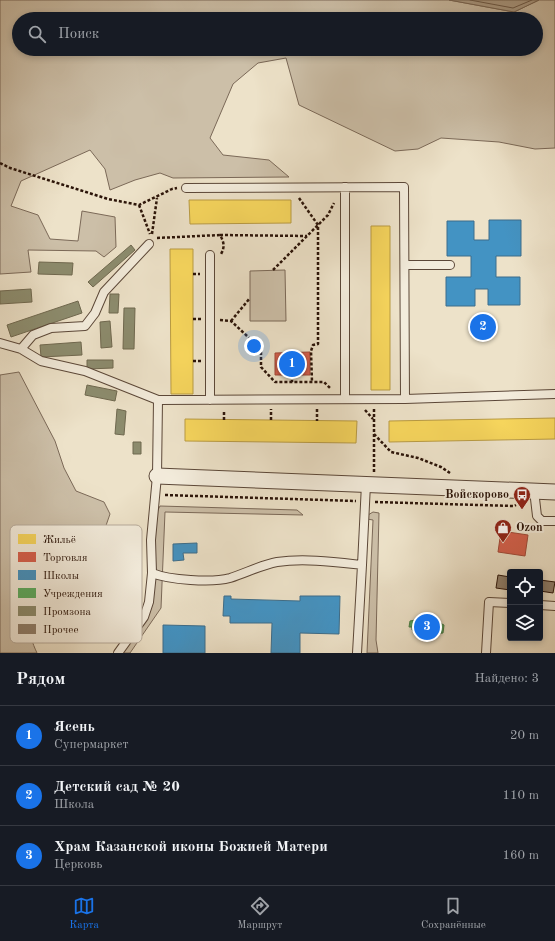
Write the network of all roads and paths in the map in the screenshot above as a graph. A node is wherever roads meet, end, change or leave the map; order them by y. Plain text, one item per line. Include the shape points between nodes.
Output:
1 (0, 162) edge
2 (343, 187) junction
3 (186, 188) dead end
4 (292, 188) junction
5 (172, 189) dead end
6 (157, 197) junction
7 (139, 205) junction
8 (318, 225) junction
9 (220, 235) junction
10 (308, 236) junction
11 (151, 241) junction
12 (210, 258) joint
13 (405, 265) junction
14 (450, 265) dead end
15 (273, 270) dead end
16 (250, 298) dead end
17 (210, 319) junction
18 (231, 321) junction
19 (0, 343) edge
20 (21, 350) junction
21 (292, 375) dead end
22 (292, 382) junction
23 (312, 382) junction
24 (555, 394) edge
25 (343, 399) junction
26 (374, 399) junction
27 (405, 399) junction
28 (158, 400) junction
29 (210, 400) junction
30 (374, 434) junction
31 (157, 476) junction
32 (453, 476) dead end
33 (370, 484) junction
34 (534, 490) junction
35 (555, 492) edge
36 (155, 494) junction
37 (365, 502) junction
38 (555, 521) edge
39 (362, 565) junction
40 (152, 574) junction
41 (507, 603) edge
42 (543, 605) edge
43 (555, 606) edge
44 (142, 620) edge
45 (125, 643) edge
46 (118, 653) edge
47 (357, 653) edge
48 (486, 653) edge

1 - 7 path via 10,168 108,200
2 - 4 lane
2 - 8 path via 328,215
2 - 13 lane via 404,187
2 - 25 lane
3 - 4 lane
4 - 8 path
5 - 6 path
6 - 7 path
6 - 11 path
7 - 11 path
8 - 10 path
8 - 23 path via 318,344 313,345 311,351
9 - 10 path
9 - 11 path via 185,235
9 - 12 path via 224,241 224,249 220,254
10 - 15 path
11 - 20 lane via 104,292 95,313 85,326 51,328 33,335
12 - 17 lane
13 - 14 lane
13 - 27 lane
16 - 18 path
17 - 18 path
17 - 29 lane
18 - 22 path via 260,349 261,367 275,382
19 - 20 lane
20 - 28 lane via 41,361 85,371
21 - 22 path
22 - 23 path
23 - 25 path via 324,382
24 - 27 lane
25 - 26 lane
25 - 29 lane
26 - 27 lane
26 - 30 path
28 - 29 lane
28 - 31 lane
30 - 32 path via 390,452 418,458 441,467
30 - 33 path
31 - 33 street
31 - 36 lane
33 - 34 street
33 - 34 path via 373,502 514,506
33 - 37 lane
34 - 35 street
34 - 38 lane via 536,516 542,521
36 - 37 path
36 - 40 lane via 150,540
37 - 39 lane
39 - 40 lane via 308,561 276,562 229,578 163,578
39 - 47 lane
40 - 44 lane via 149,602
41 - 48 lane via 489,602
42 - 43 lane
45 - 46 lane

